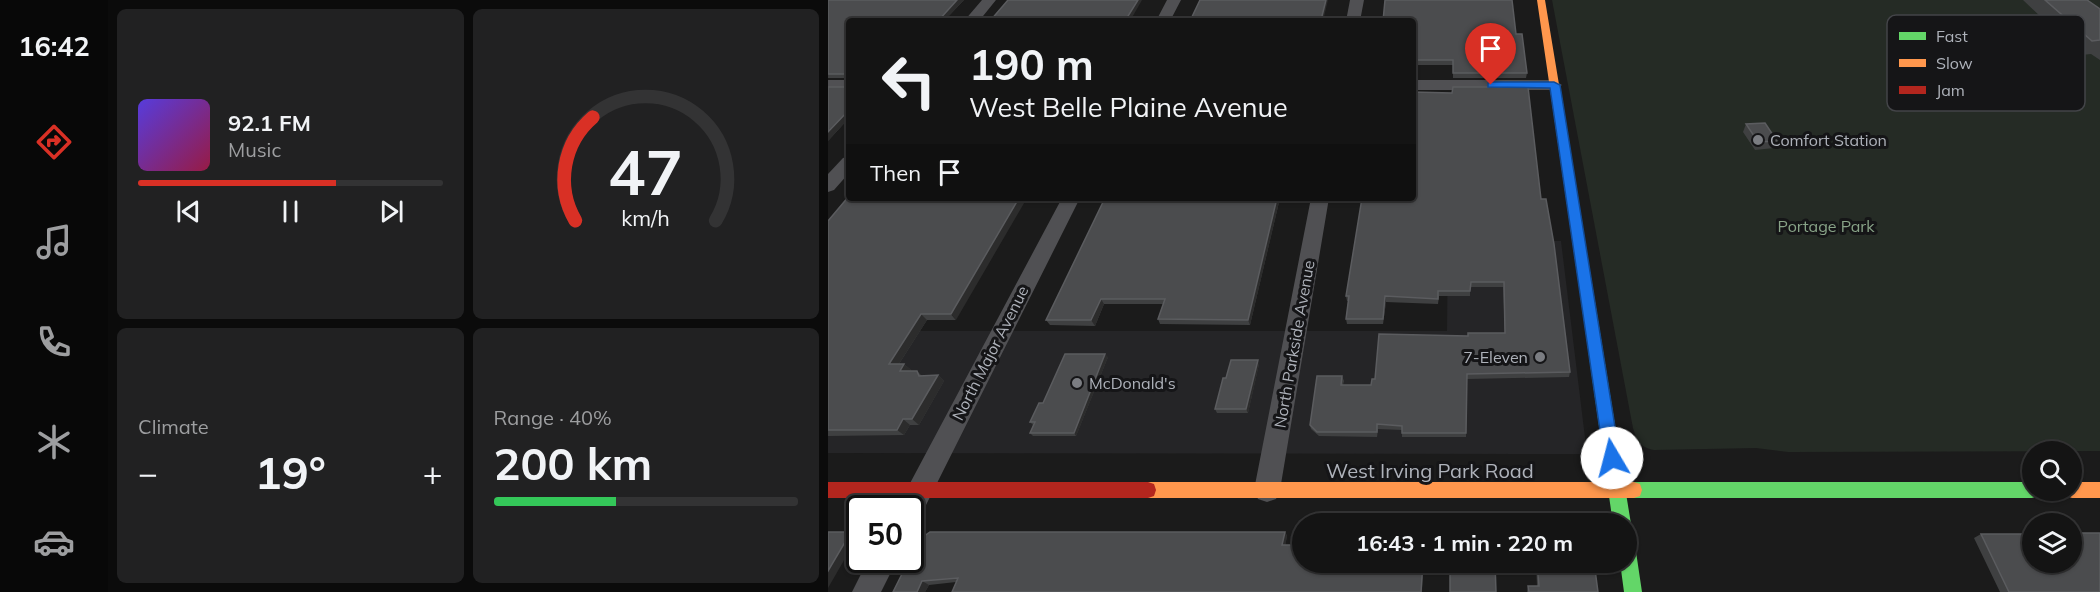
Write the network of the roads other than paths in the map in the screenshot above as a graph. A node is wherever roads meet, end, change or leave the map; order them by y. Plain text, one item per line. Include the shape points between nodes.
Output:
1 (989, 0) edge
2 (1174, 0) edge
3 (1357, 0) edge
4 (1541, 0) edge
5 (974, 18) edge
6 (1165, 18) edge
7 (1354, 18) edge
8 (828, 85) edge
9 (846, 85) edge
10 (1416, 85) edge
11 (1554, 85) junction
12 (846, 165) edge
13 (828, 186) edge
14 (1069, 201) edge
15 (1319, 201) edge
16 (828, 490) edge
17 (1267, 490) junction
18 (1617, 490) junction
19 (2022, 490) edge
20 (2082, 490) edge
21 (2100, 490) edge
22 (876, 495) edge
23 (917, 495) edge
24 (924, 499) edge
25 (1620, 513) edge
26 (876, 573) edge
27 (1631, 573) edge
28 (866, 592) edge
29 (1634, 592) edge

1 - 5 street
2 - 6 street
3 - 7 street
4 - 11 main road
8 - 9 street
10 - 11 street
11 - 18 main road
12 - 13 street
14 - 23 street, North Major Avenue
15 - 17 street, North Parkside Avenue
16 - 22 main road, West Irving Park Road
17 - 18 main road, West Irving Park Road
17 - 24 main road, West Irving Park Road
18 - 19 main road, West Irving Park Road
18 - 25 main road
20 - 21 main road
26 - 28 street
27 - 29 main road

